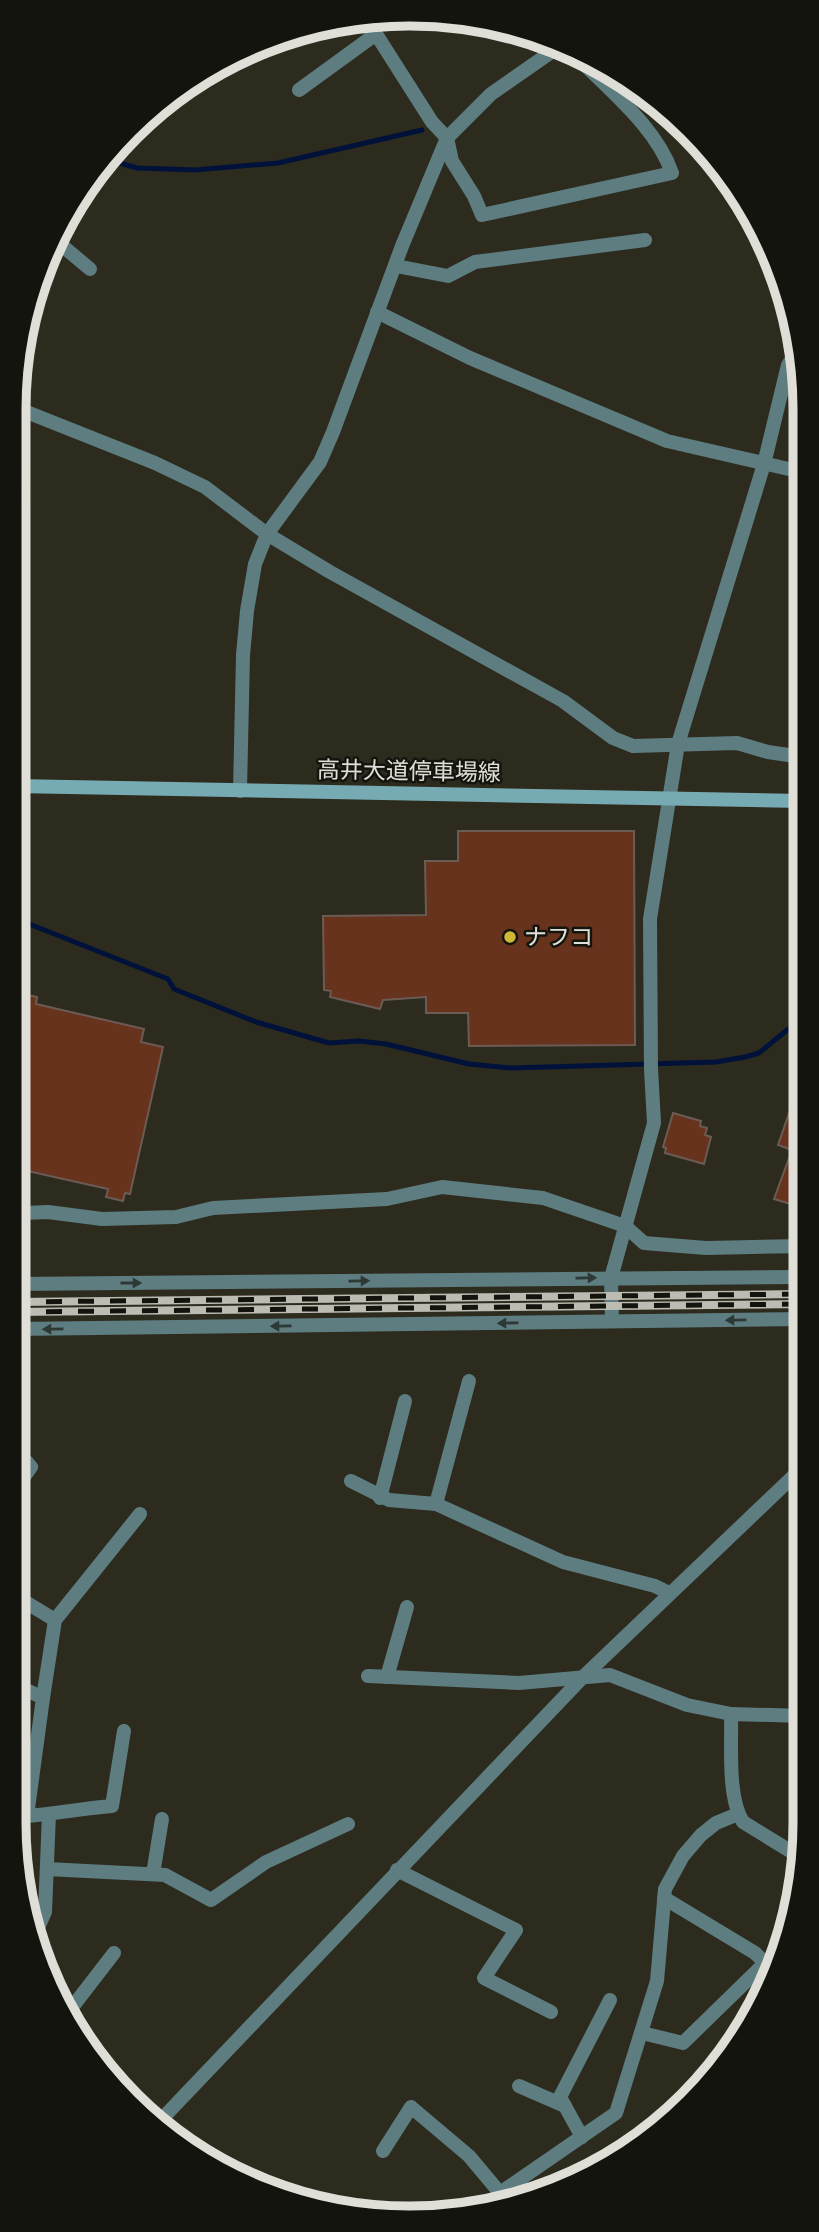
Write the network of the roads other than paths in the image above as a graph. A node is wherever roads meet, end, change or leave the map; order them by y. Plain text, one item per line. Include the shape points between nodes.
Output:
1 (550, 53) edge
2 (593, 74) edge
3 (299, 90) dead end
4 (447, 138) junction
5 (645, 240) dead end
6 (63, 246) edge
7 (396, 266) junction
8 (90, 269) dead end
9 (377, 312) junction
10 (789, 363) edge
11 (26, 412) edge
12 (764, 464) junction
13 (793, 470) edge
14 (267, 534) junction
15 (678, 744) junction
16 (793, 756) edge
17 (26, 786) edge
18 (240, 791) junction
19 (669, 799) junction
20 (793, 801) edge
21 (26, 1213) edge
22 (625, 1226) junction
23 (793, 1246) edge
24 (793, 1277) edge
25 (611, 1278) junction
26 (26, 1284) edge
27 (793, 1319) edge
28 (612, 1321) junction
29 (26, 1329) edge
30 (469, 1381) dead end
31 (405, 1401) dead end
32 (793, 1476) edge
33 (351, 1481) dead end
34 (380, 1497) junction
35 (436, 1504) junction
36 (140, 1514) dead end
37 (669, 1593) junction
38 (26, 1602) edge
39 (407, 1608) dead end
40 (55, 1620) junction
41 (368, 1676) dead end
42 (387, 1677) junction
43 (583, 1677) junction
44 (26, 1690) edge
45 (43, 1698) junction
46 (731, 1714) junction
47 (793, 1716) edge
48 (124, 1731) dead end
49 (26, 1784) edge
50 (49, 1814) junction
51 (738, 1814) junction
52 (26, 1815) edge
53 (162, 1819) dead end
54 (348, 1824) dead end
55 (792, 1852) edge
56 (47, 1869) junction
57 (397, 1870) junction
58 (153, 1874) junction
59 (664, 1898) junction
60 (40, 1924) edge
61 (114, 1952) dead end
62 (610, 2000) dead end
63 (73, 2006) edge
64 (551, 2012) dead end
65 (642, 2033) junction
66 (519, 2086) dead end
67 (565, 2106) junction
68 (164, 2117) edge
69 (582, 2137) junction
70 (383, 2151) dead end
71 (511, 2192) edge
72 (503, 2194) edge

1 - 4 street via 491,94
2 - 4 street via 642,125 672,173 482,215 452,161
3 - 4 street via 376,34
4 - 7 street
5 - 7 street via 475,262 448,276
6 - 8 street
7 - 9 street
9 - 12 street via 471,358 667,441
9 - 14 street via 320,462
10 - 12 street
11 - 14 street via 205,487
12 - 13 street
12 - 15 street
14 - 15 street via 564,701 613,738 633,746
14 - 18 street via 255,564 247,611
15 - 16 street via 737,743
15 - 19 street
17 - 18 main road, 高井大道停車場線
18 - 19 main road, 高井大道停車場線
19 - 20 main road, 高井大道停車場線
19 - 22 street via 650,919 654,1123
21 - 22 street via 102,1219 176,1217 213,1208 387,1199 442,1187 542,1198
22 - 23 street via 644,1243 706,1248
22 - 25 street
24 - 25 street
26 -> 25 street
25 - 28 street
27 -> 28 street
28 -> 29 street
30 - 35 street
31 - 34 street
32 - 37 street
33 - 34 street
34 - 35 street
35 - 37 street via 563,1562
36 - 40 street
37 - 43 street
38 - 40 street
39 - 42 street
40 - 45 street
41 - 42 street
42 - 43 street via 519,1683
43 - 46 street via 610,1675 687,1705
43 - 57 street
44 - 45 street
45 - 49 street
46 - 47 street
46 - 51 street
48 - 50 street via 113,1807
50 - 52 street
50 - 56 street
51 - 55 street via 743,1822
51 - 59 street via 701,1835 683,1856
53 - 58 street
54 - 58 street via 266,1862 211,1900 164,1875
56 - 58 street
56 - 60 street via 45,1912
57 - 64 street via 516,1930 484,1978
57 - 68 street
59 - 65 street via 657,1981
59 - 65 street via 765,1963 683,2043
61 - 63 street
62 - 67 street via 560,2097
65 - 69 street via 616,2113
66 - 67 street
67 - 69 street
69 - 71 street
70 - 72 street via 411,2107 470,2156

